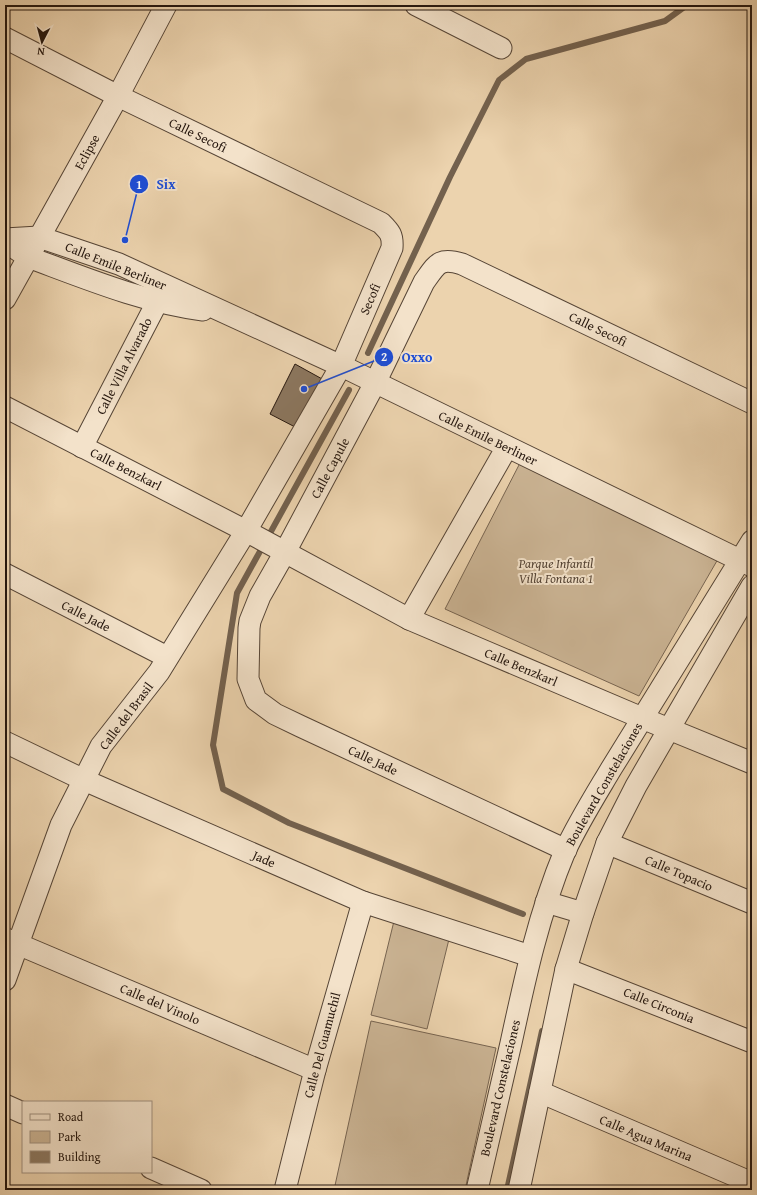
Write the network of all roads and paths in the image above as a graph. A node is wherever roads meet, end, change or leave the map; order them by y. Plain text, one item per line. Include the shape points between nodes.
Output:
1 (166, 5) edge
2 (416, 5) edge
3 (5, 38) edge
4 (501, 48) dead end
5 (118, 96) junction
6 (390, 231) joint
7 (39, 237) junction
8 (5, 239) edge
9 (5, 242) edge
10 (28, 257) junction
11 (161, 293) junction
12 (5, 299) edge
13 (345, 368) junction
14 (373, 382) junction
15 (752, 403) edge
16 (5, 407) edge
17 (82, 446) junction
18 (507, 447) junction
19 (252, 534) junction
20 (752, 541) edge
21 (286, 553) junction
22 (746, 563) edge
23 (5, 574) edge
24 (752, 586) edge
25 (409, 619) junction
26 (167, 657) junction
27 (642, 718) junction
28 (669, 729) junction
29 (5, 742) edge
30 (752, 763) edge
31 (84, 780) junction
32 (607, 843) junction
33 (566, 850) junction
34 (363, 902) junction
35 (546, 902) junction
36 (752, 903) edge
37 (583, 913) junction
38 (12, 941) edge
39 (530, 956) junction
40 (566, 969) junction
41 (5, 980) edge
42 (752, 1042) edge
43 (314, 1070) junction
44 (540, 1092) junction
45 (5, 1105) edge
46 (22, 1113) edge
47 (152, 1168) edge
48 (752, 1183) edge
49 (201, 1190) edge
50 (285, 1190) edge
51 (477, 1190) edge
52 (519, 1190) edge

1 - 5 street, Eclipse
2 - 4 street
3 - 5 street, Calle Secofi
5 - 6 street, Calle Secofi via 381,223
5 - 7 street, Eclipse
6 - 13 street, Secofi via 392,248
7 - 8 street, Calle Emile Berliner
7 - 10 street, Eclipse
7 - 11 street, Calle Emile Berliner via 120,264
9 - 10 street, Calle Emile Berliner
10 - 11 street, Calle Emile Berliner via 88,279
10 - 12 street, Eclipse
11 - 13 street, Calle Emile Berliner via 223,312
11 - 17 street, Calle Villa Alvarado
13 - 14 street, Calle Emile Berliner
13 - 19 street
14 - 15 street, Calle Secofi via 424,282 435,267 450,260
14 - 18 street, Calle Emile Berliner
14 - 21 street, Calle Capule
16 - 17 street, Calle Benzkarl
17 - 19 street, Calle Benzkarl
18 - 22 street, Calle Emile Berliner
18 - 25 street
19 - 21 street, Calle Benzkarl
19 - 26 street, Calle del Brasil
20 - 22 street, Boulevard Constelaciones
21 - 25 street, Calle Benzkarl
21 - 33 street, Calle Jade via 260,596 250,621 248,679 256,700 275,714
22 - 27 street, Boulevard Constelaciones
23 - 26 street, Calle Jade
24 - 28 street
25 - 27 street, Calle Benzkarl
26 - 31 street, Calle del Brasil via 159,672 101,746
27 - 28 street, Calle Benzkarl
27 - 33 street, Boulevard Constelaciones
28 - 30 street, Calle Benzkarl
28 - 32 street
29 - 31 street, Jade
31 - 34 street, Jade
31 - 38 street, Calle del Brasil via 61,825
32 - 36 street, Calle Topacio
32 - 37 street
33 - 35 street, Boulevard Constelaciones
34 - 39 street, Jade
34 - 43 street, Calle Del Guamuchil
35 - 37 street
35 - 39 street, Boulevard Constelaciones
37 - 40 street
38 - 41 street, Calle del Brasil
38 - 43 street, Calle del Vinolo
39 - 51 street, Boulevard Constelaciones
40 - 42 street, Calle Circonia
40 - 44 street
43 - 50 street, Calle Del Guamuchil
44 - 48 street, Calle Agua Marina
44 - 52 street
45 - 46 street
47 - 49 street

